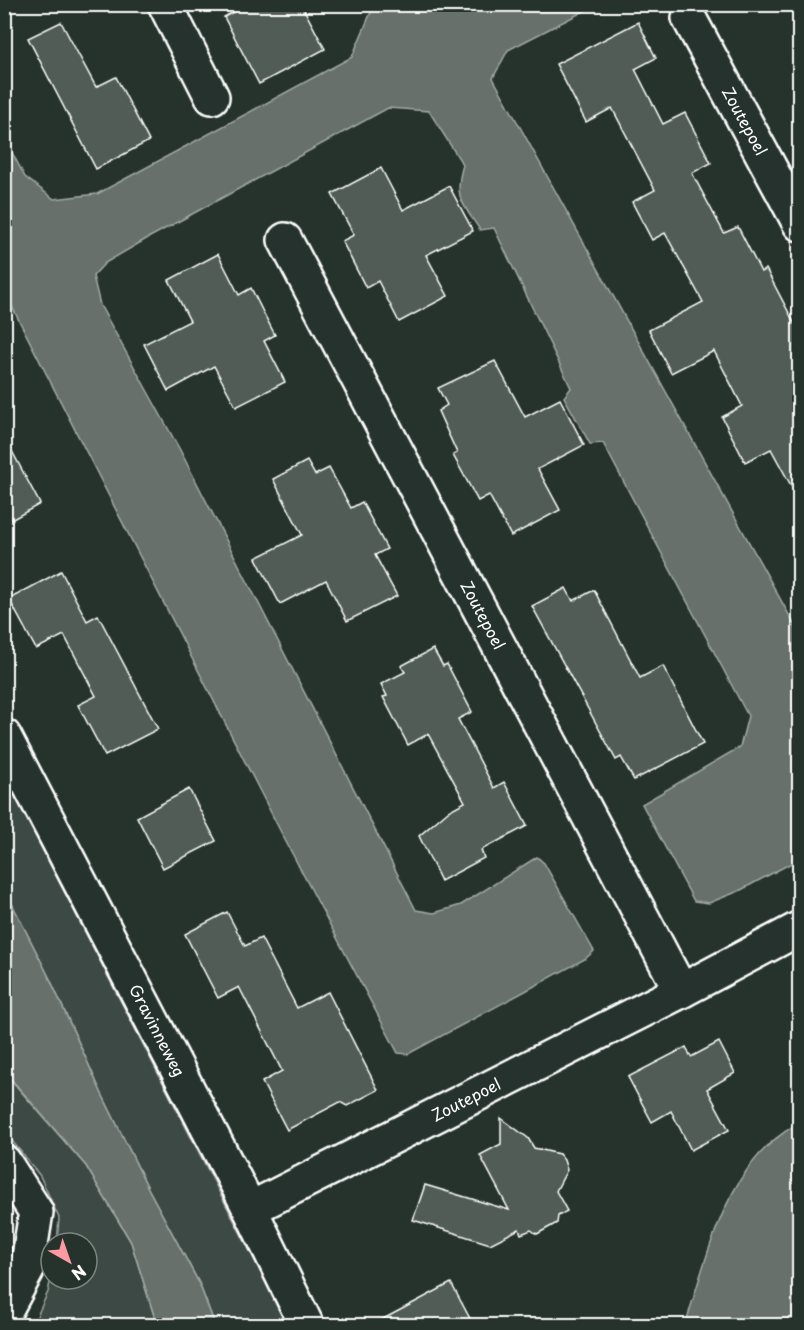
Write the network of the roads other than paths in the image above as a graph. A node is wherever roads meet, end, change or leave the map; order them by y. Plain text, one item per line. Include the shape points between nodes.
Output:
1 (165, 4) edge
2 (689, 18) dead end
3 (212, 97) dead end
4 (800, 224) edge
5 (285, 240) dead end
6 (4, 735) edge
7 (800, 928) edge
8 (681, 991) junction
9 (4, 1162) edge
10 (250, 1209) junction
11 (4, 1313) edge
12 (307, 1326) edge

1 - 3 street
2 - 4 street, Zoutepoel
5 - 8 street, Zoutepoel
6 - 10 street, Gravinneweg
7 - 8 street, Zoutepoel
8 - 10 street, Zoutepoel
9 - 11 street via 36,1212 27,1270
10 - 12 street, Gravinneweg

